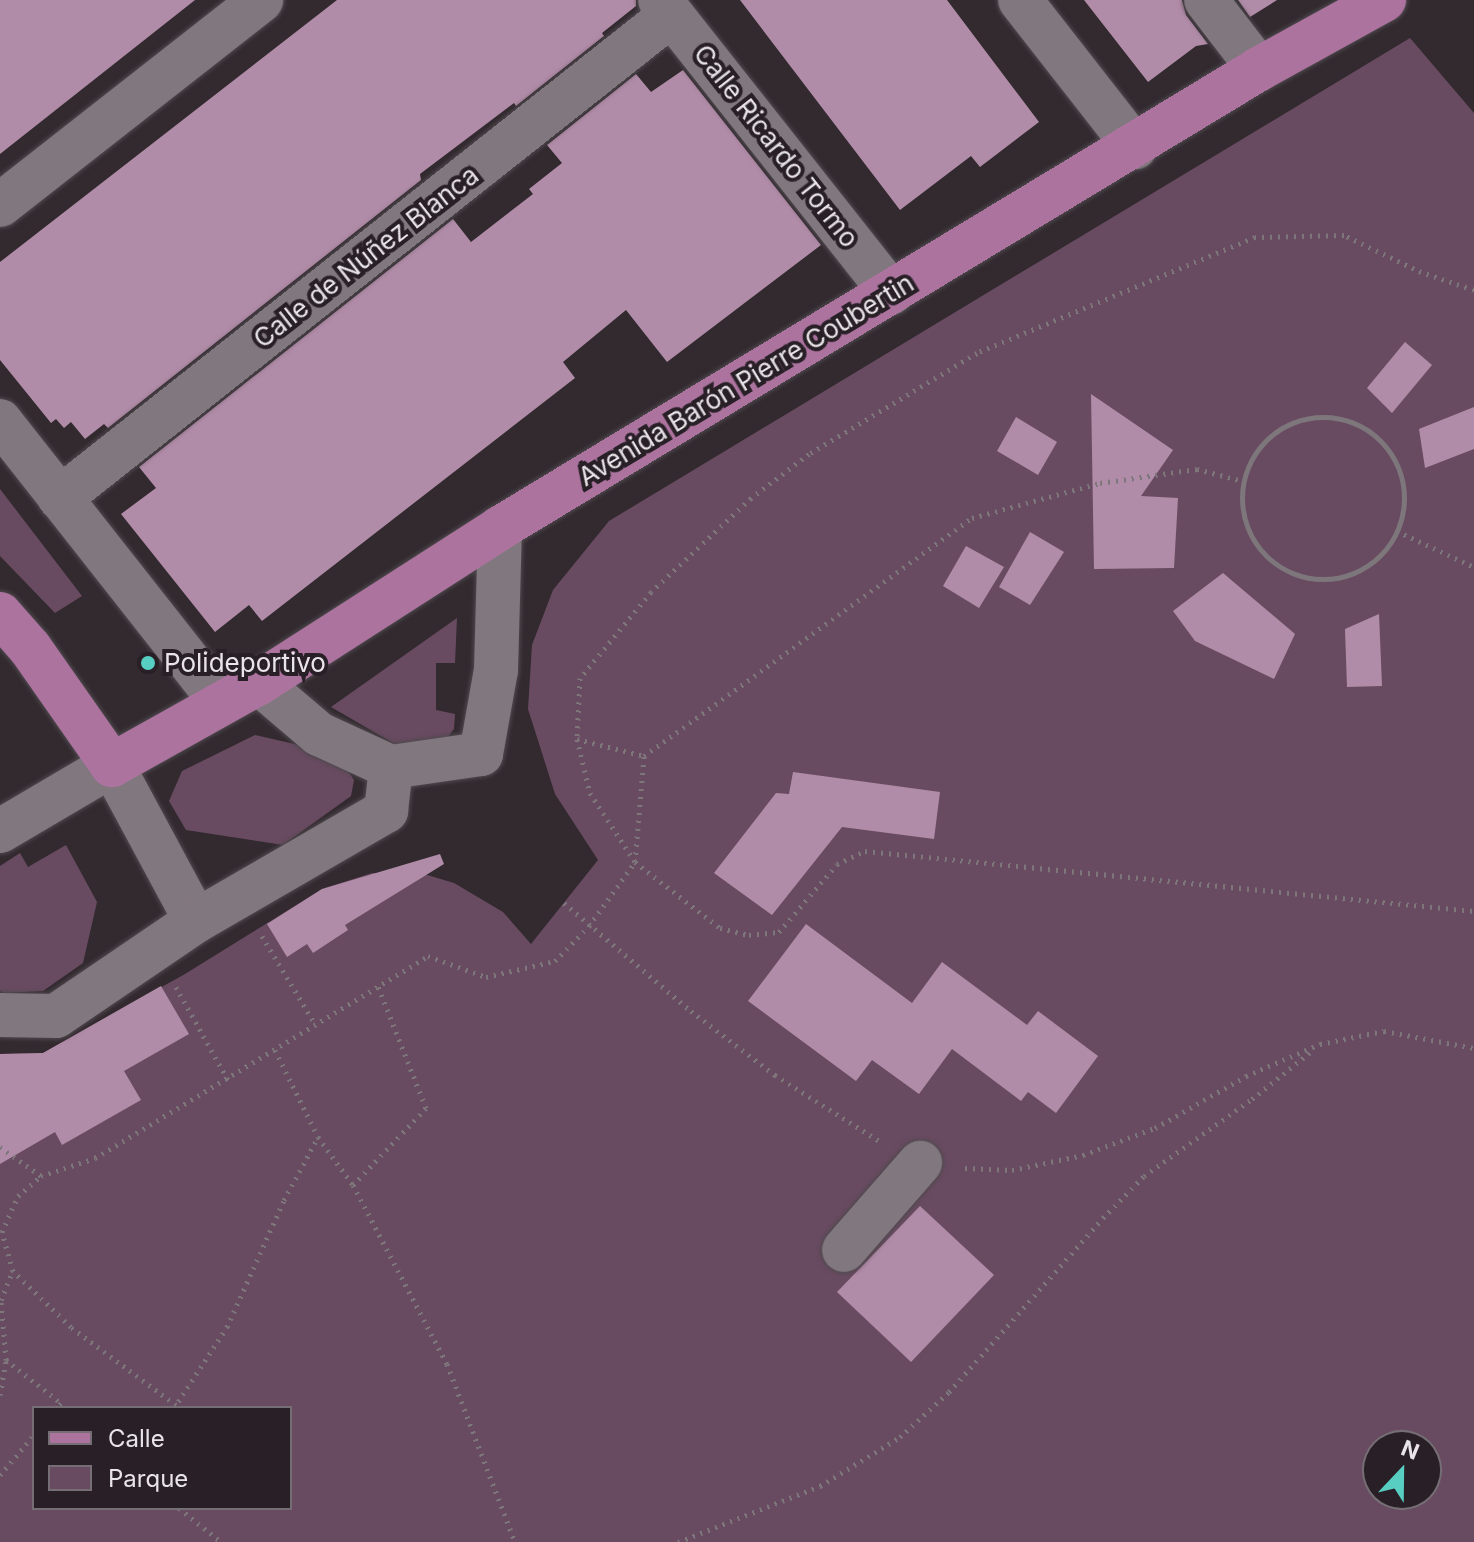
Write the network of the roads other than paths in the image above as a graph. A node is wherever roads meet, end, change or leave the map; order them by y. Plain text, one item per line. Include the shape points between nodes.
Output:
1 (261, 0) edge
2 (1020, 0) edge
3 (1206, 0) edge
4 (1376, 2) edge
5 (666, 7) edge
6 (1259, 69) junction
7 (1135, 147) junction
8 (0, 205) edge
9 (891, 293) junction
10 (0, 421) edge
11 (60, 498) junction
12 (500, 528) junction
13 (0, 614) edge
14 (259, 683) junction
15 (220, 701) junction
16 (112, 765) junction
17 (391, 767) junction
18 (0, 831) edge
19 (196, 921) junction
20 (0, 1015) edge
21 (920, 1163) road end
22 (844, 1250) dead end

1 - 8 street
2 - 7 street
3 - 6 street
4 - 6 main road, Avenida Barón Pierre Coubertin
5 - 9 street, Calle Ricardo Tormo
5 - 11 street, Calle de Núñez Blanca
6 - 7 main road, Avenida Barón Pierre Coubertin
7 - 9 main road, Avenida Barón Pierre Coubertin
9 - 12 main road, Avenida Barón Pierre Coubertin
10 - 11 street
11 - 15 street
12 - 14 main road, Avenida Barón Pierre Coubertin
12 - 17 street via 496,670 481,754
13 - 16 main road
14 - 15 main road, Avenida Barón Pierre Coubertin
14 - 17 street via 319,734
15 - 16 main road, Avenida Barón Pierre Coubertin
16 - 18 street
16 - 19 street
17 - 19 street via 386,811
19 - 20 street via 56,1016
21 - 22 street

